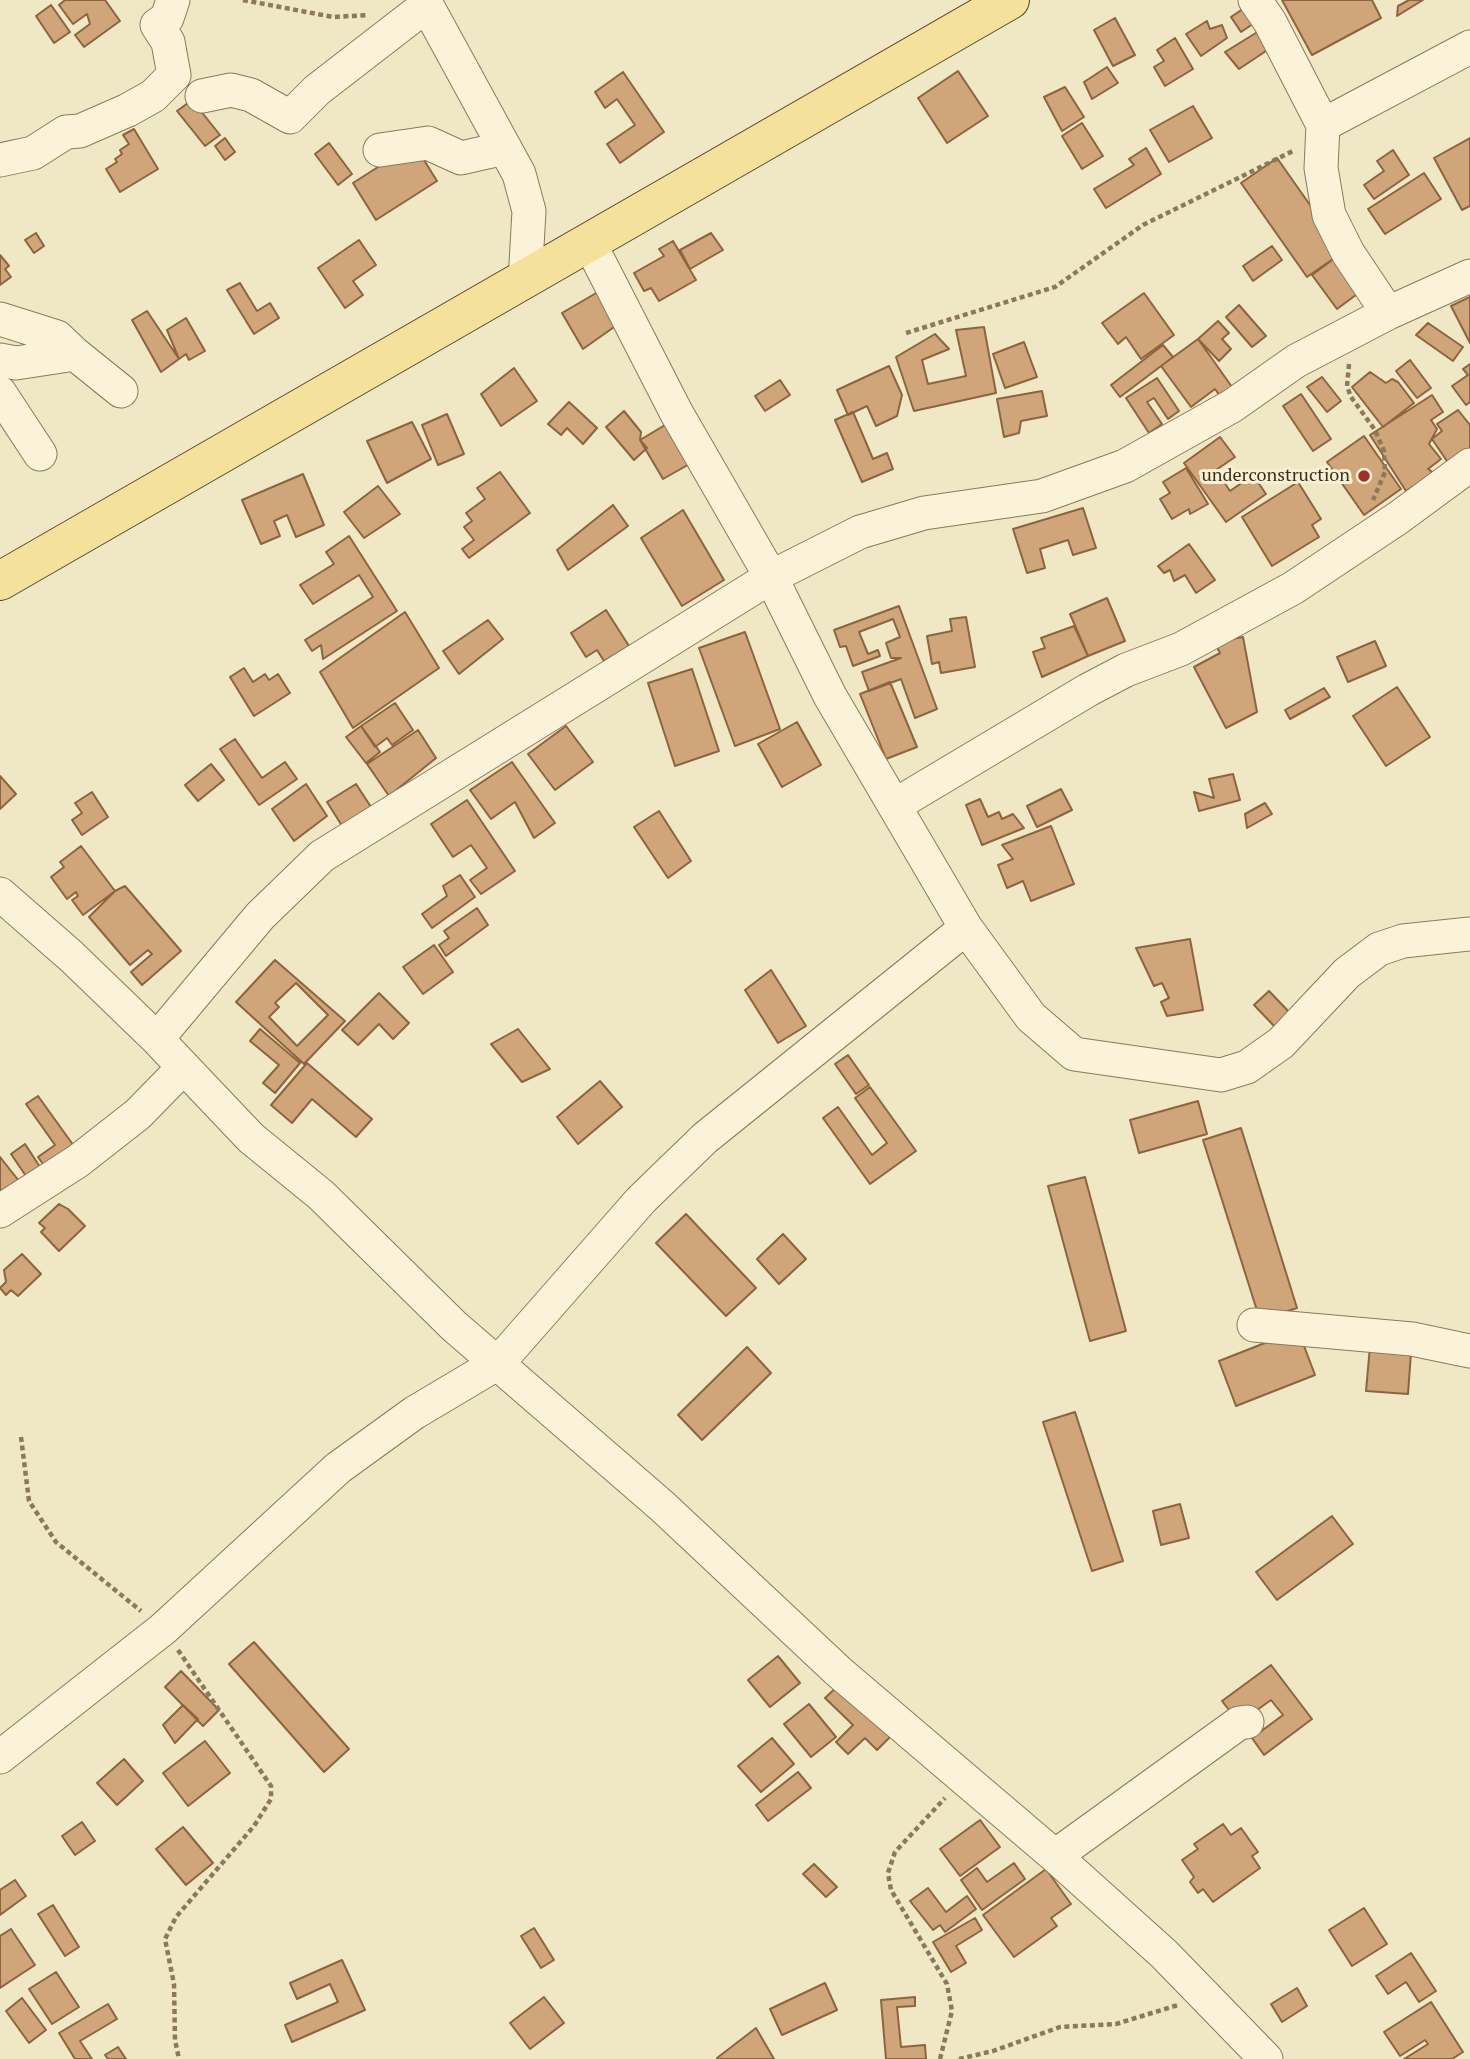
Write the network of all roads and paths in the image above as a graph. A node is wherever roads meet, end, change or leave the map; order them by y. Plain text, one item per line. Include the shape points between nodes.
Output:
1 (173, 0) edge
2 (243, 0) edge
3 (287, 0) edge
4 (1010, 0) edge
5 (1255, 0) edge
6 (426, 2) edge
7 (294, 8) junction
8 (376, 16) dead end
9 (1470, 47) edge
10 (202, 96) dead end
11 (1323, 131) junction
12 (505, 148) junction
13 (380, 150) dead end
14 (0, 160) edge
15 (590, 244) junction
16 (1470, 276) edge
17 (525, 281) junction
18 (1388, 313) junction
19 (0, 318) edge
20 (1358, 330) junction
21 (906, 333) dead end
22 (75, 354) junction
23 (0, 360) edge
24 (121, 391) dead end
25 (0, 393) edge
26 (40, 454) dead end
27 (1470, 465) edge
28 (1352, 550) junction
29 (771, 577) junction
30 (0, 581) edge
31 (897, 804) junction
32 (0, 894) edge
33 (966, 928) junction
34 (1470, 934) edge
35 (157, 1039) junction
36 (183, 1068) junction
37 (0, 1211) edge
38 (1254, 1325) dead end
39 (1470, 1351) edge
40 (498, 1363) junction
41 (21, 1437) dead end
42 (163, 1629) junction
43 (1247, 1722) dead end
44 (0, 1757) edge
45 (956, 1775) junction
46 (1055, 1856) junction
47 (1206, 1997) junction
48 (179, 2059) edge
49 (940, 2059) edge
50 (959, 2059) edge
51 (1266, 2059) edge

1 - 14 street via 167,18 157,25 168,42 174,75 153,96 80,131 66,132 33,153
2 - 7 path
3 - 7 path
4 - 15 main road
5 - 11 street
6 - 10 street via 290,117 251,95 231,90
6 - 12 street
7 - 8 path via 333,18
9 - 11 street
11 - 18 street via 1321,168 1329,215
11 - 21 path via 1143,225 1055,287
12 - 13 street via 461,158 428,143
12 - 17 street via 519,174 529,211
15 - 17 main road
15 - 29 street via 676,412
16 - 18 street
17 - 30 main road
18 - 20 street
19 - 22 street via 57,337
20 - 28 path via 1347,386 1384,451 1385,472
20 - 29 street via 1296,361 1232,405 1125,466 1042,496 924,513 860,532
22 - 23 street via 16,363
22 - 24 street
25 - 26 street
27 - 28 street
28 - 31 street via 1181,649 1088,690
29 - 31 street via 830,696
29 - 35 street via 322,856 260,916
31 - 33 street
32 - 35 street
33 - 34 street via 1031,1017 1074,1054 1221,1075 1247,1067 1281,1043 1347,972 1378,949 1403,941
33 - 40 street via 705,1138 641,1200
35 - 36 street
36 - 37 street via 128,1122
36 - 40 street via 251,1138 321,1195
38 - 39 street via 1412,1339
40 - 42 street via 414,1413 338,1468
40 - 45 street
41 - 42 path via 29,1501 55,1542
42 - 44 street
42 - 48 path via 271,1786 271,1799 254,1826 176,1917 166,1939
43 - 46 street via 1239,1723
45 - 46 street
45 - 49 path via 947,1796 895,1852 888,1873 891,1890 947,1984 952,2011
46 - 47 street
47 - 50 path via 1116,2024 1060,2027 993,2052
47 - 51 street

